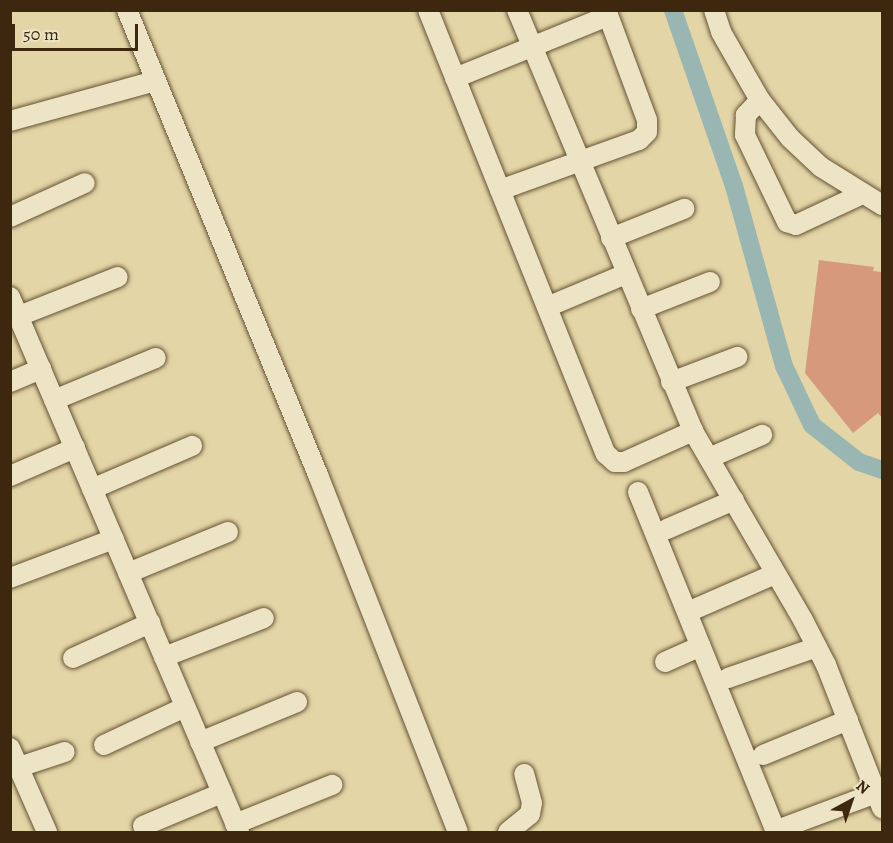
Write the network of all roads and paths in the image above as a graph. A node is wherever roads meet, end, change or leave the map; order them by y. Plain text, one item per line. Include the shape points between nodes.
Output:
1 (127, 10) edge
2 (428, 10) edge
3 (518, 10) edge
4 (714, 10) edge
5 (607, 14) edge
6 (534, 49) junction
7 (455, 78) junction
8 (154, 81) junction
9 (760, 100) junction
10 (10, 121) edge
11 (581, 160) junction
12 (85, 183) dead end
13 (500, 190) junction
14 (860, 195) junction
15 (882, 205) edge
16 (684, 209) dead end
17 (10, 217) edge
18 (611, 238) junction
19 (626, 274) junction
20 (118, 277) dead end
21 (710, 282) dead end
22 (10, 297) edge
23 (547, 307) junction
24 (640, 309) junction
25 (19, 316) junction
26 (737, 357) dead end
27 (156, 358) dead end
28 (41, 369) junction
29 (10, 382) edge
30 (671, 382) junction
31 (54, 400) junction
32 (693, 431) junction
33 (762, 435) dead end
34 (192, 446) dead end
35 (75, 448) junction
36 (709, 458) junction
37 (10, 476) edge
38 (92, 489) junction
39 (638, 492) dead end
40 (734, 500) junction
41 (667, 529) dead end
42 (228, 532) dead end
43 (114, 539) junction
44 (128, 573) junction
45 (775, 574) junction
46 (10, 578) edge
47 (697, 608) dead end
48 (264, 618) dead end
49 (150, 623) junction
50 (701, 646) junction
51 (817, 647) junction
52 (164, 657) junction
53 (73, 658) dead end
54 (665, 662) dead end
55 (728, 678) dead end
56 (297, 702) dead end
57 (185, 707) junction
58 (848, 720) junction
59 (200, 742) junction
60 (104, 745) dead end
61 (10, 748) edge
62 (65, 752) dead end
63 (763, 755) dead end
64 (19, 767) junction
65 (524, 774) dead end
66 (332, 785) dead end
67 (222, 793) junction
68 (879, 801) edge
69 (142, 826) dead end
70 (237, 828) edge
71 (780, 830) edge
72 (47, 832) edge
73 (458, 832) edge
74 (508, 832) edge

1 - 8 street
2 - 7 street
3 - 6 street
4 - 9 street via 721,32
5 - 6 street
5 - 11 street via 647,120 647,132 639,140
6 - 7 street
6 - 11 street
7 - 13 street
8 - 10 street
8 - 73 street via 318,475
9 - 14 street via 798,145
9 - 14 street via 746,115 745,135 787,222 796,225
11 - 13 street
11 - 18 street
12 - 17 street
13 - 23 street
14 - 15 street
16 - 18 street
18 - 19 street
19 - 23 street
19 - 24 street
20 - 25 street
21 - 24 street
22 - 25 street
23 - 32 street via 606,454 615,462
24 - 30 street
25 - 28 street
26 - 30 street
27 - 31 street
28 - 29 street
28 - 31 street
30 - 32 street
31 - 35 street
32 - 36 street
33 - 36 street
34 - 38 street
35 - 37 street
35 - 38 street
36 - 40 street
38 - 43 street
39 - 50 street
40 - 41 street
40 - 45 street
42 - 44 street
43 - 44 street
43 - 46 street
44 - 49 street
45 - 47 street
45 - 51 street
48 - 52 street
49 - 52 street
49 - 53 street
50 - 54 street
50 - 71 street
51 - 55 street
51 - 58 street
52 - 57 street
56 - 59 street
57 - 59 street
57 - 60 street
58 - 63 street
58 - 68 street
59 - 67 street
61 - 64 street
62 - 64 street
64 - 72 street
65 - 74 street via 532,803 530,814
66 - 70 street
67 - 69 street
67 - 70 street
68 - 71 street

